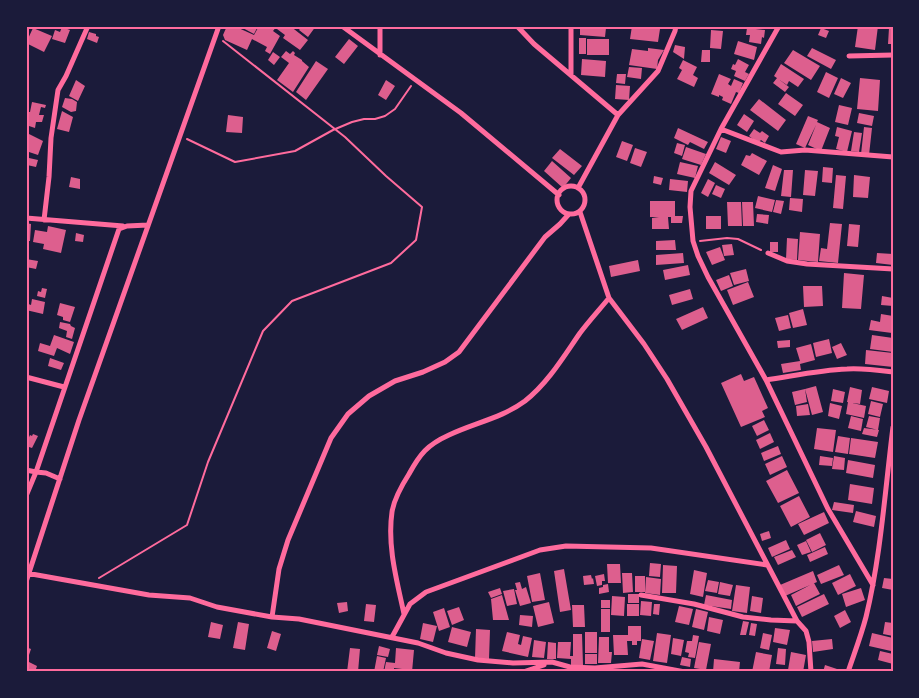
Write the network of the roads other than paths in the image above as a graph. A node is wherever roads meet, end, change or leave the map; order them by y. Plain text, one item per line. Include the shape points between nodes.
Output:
1 (88, 26) edge
2 (219, 26) edge
3 (342, 26) edge
4 (380, 26) edge
5 (517, 26) edge
6 (572, 26) edge
7 (676, 26) edge
8 (779, 26) edge
9 (380, 54) junction
10 (893, 55) edge
11 (848, 56) dead end
12 (572, 75) junction
13 (618, 116) junction
14 (721, 129) junction
15 (893, 157) edge
16 (578, 188) junction
17 (559, 195) junction
18 (580, 212) junction
19 (570, 214) junction
20 (26, 218) edge
21 (44, 220) junction
22 (148, 224) junction
23 (127, 226) junction
24 (768, 254) road end
25 (893, 269) edge
26 (609, 298) junction
27 (893, 372) edge
28 (26, 377) edge
29 (766, 380) junction
30 (64, 387) junction
31 (893, 427) edge
32 (26, 470) edge
33 (36, 472) junction
34 (60, 479) junction
35 (26, 496) edge
36 (767, 565) junction
37 (28, 574) edge
38 (26, 582) edge
39 (873, 585) junction
40 (641, 595) dead end
41 (404, 614) junction
42 (272, 617) junction
43 (797, 621) junction
44 (392, 638) junction
45 (552, 662) junction
46 (523, 672) edge
47 (685, 672) edge
48 (811, 672) edge
49 (848, 672) edge

1 - 21 street via 58,90 50,138
2 - 22 street
3 - 9 street
4 - 9 street
5 - 12 street
6 - 12 street
7 - 13 street via 658,71
8 - 14 street
9 - 17 street via 461,113
10 - 11 street
12 - 13 street
13 - 16 street
14 - 15 street via 781,152 805,150
14 - 29 street via 691,191 693,241 708,277
16 - 17 street via 567,188
16 - 18 street via 585,197
17 - 19 street via 559,207
18 - 19 street
18 - 26 street
19 - 42 street via 545,237 459,352 423,372 395,381 369,396 348,414 331,438 288,540 278,569
20 - 21 street
21 - 23 street
22 - 23 street
22 - 34 street
23 - 30 street via 119,229
24 - 25 street via 807,264
26 - 36 street via 644,344 684,408
26 - 41 street via 543,384 526,400 507,412 432,443 418,458 392,511 391,540
27 - 29 street via 847,368
28 - 30 street
29 - 39 street via 828,509
30 - 33 street
31 - 39 street
32 - 33 street
33 - 34 street via 46,472
33 - 35 street
34 - 37 street
36 - 41 street via 651,548 566,546 540,550 426,592 410,604
36 - 43 street
37 - 38 street
37 - 42 street via 149,595 190,598 217,607
39 - 49 street
40 - 43 street via 743,616
41 - 44 street
42 - 44 street via 299,619
43 - 48 street via 806,631
44 - 45 street via 478,660
45 - 46 street
45 - 47 street via 595,668 642,664

